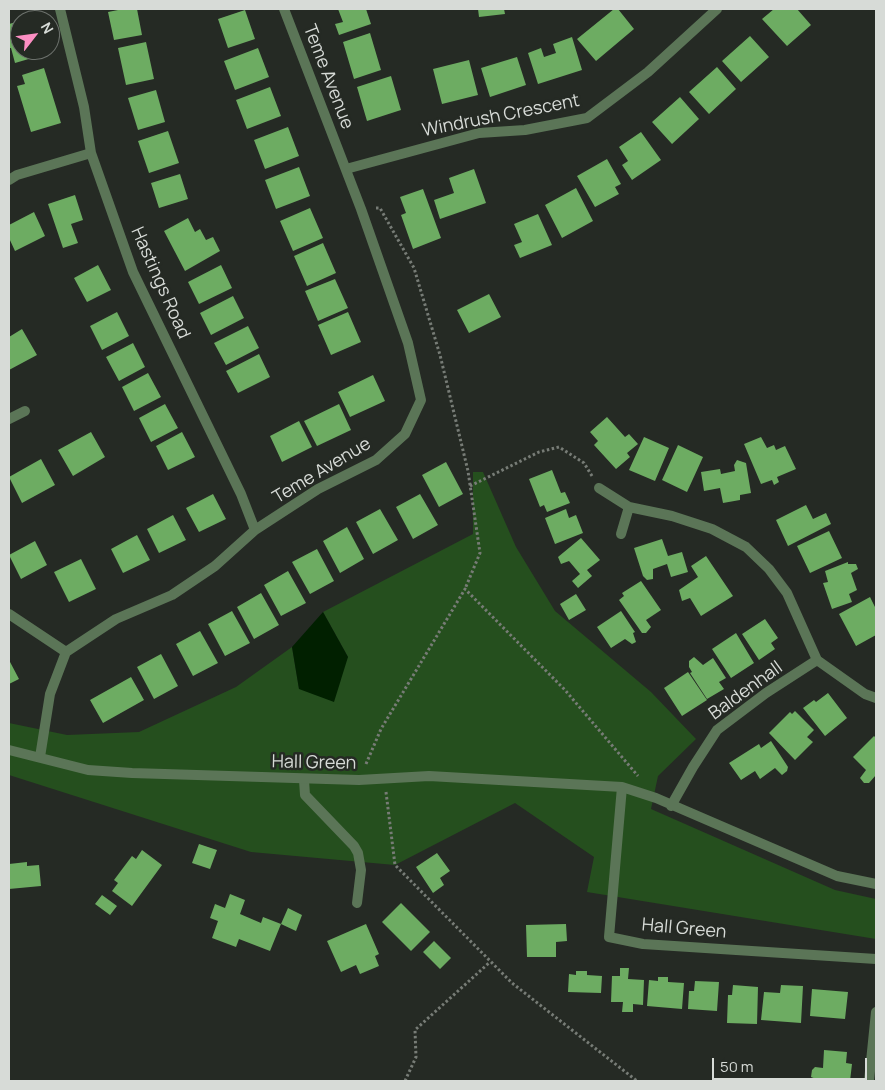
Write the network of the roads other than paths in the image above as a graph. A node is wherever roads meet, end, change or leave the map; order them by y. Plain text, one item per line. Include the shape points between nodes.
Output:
1 (60, 9) edge
2 (284, 9) edge
3 (717, 9) edge
4 (92, 153) junction
5 (346, 169) junction
6 (9, 180) edge
7 (25, 411) dead end
8 (9, 419) edge
9 (599, 488) road end
10 (629, 507) junction
11 (255, 530) junction
12 (621, 534) dead end
13 (9, 614) edge
14 (66, 652) junction
15 (818, 660) junction
16 (876, 698) edge
17 (9, 750) edge
18 (40, 757) junction
19 (304, 780) junction
20 (622, 787) junction
21 (671, 806) junction
22 (876, 884) edge
23 (357, 904) dead end
24 (876, 959) edge
25 (876, 1012) edge
26 (869, 1081) edge

1 - 4 street, Hastings Road
2 - 5 street, Teme Avenue
3 - 5 street, Windrush Crescent via 648,72 587,118 525,130 479,133
4 - 6 street
4 - 11 street, Hastings Road via 133,272 241,494
5 - 11 street, Teme Avenue via 408,343 421,400 405,434 376,460 318,489
7 - 8 street
9 - 10 street
10 - 12 street
10 - 15 street via 704,526 746,547 769,569 787,593
11 - 14 street, Teme Avenue via 215,566 172,595 116,619
13 - 14 street
14 - 18 street via 50,694
15 - 16 street via 865,694
15 - 21 street, Baldenhall via 717,730
17 - 18 street, Hall Green
18 - 19 street, Hall Green via 88,770
19 - 20 street, Hall Green via 429,776
19 - 23 street via 305,795 358,853 361,870
20 - 21 street, Hall Green
20 - 24 street, Hall Green via 609,937 643,944
21 - 22 street, Hall Green via 837,876
25 - 26 street

